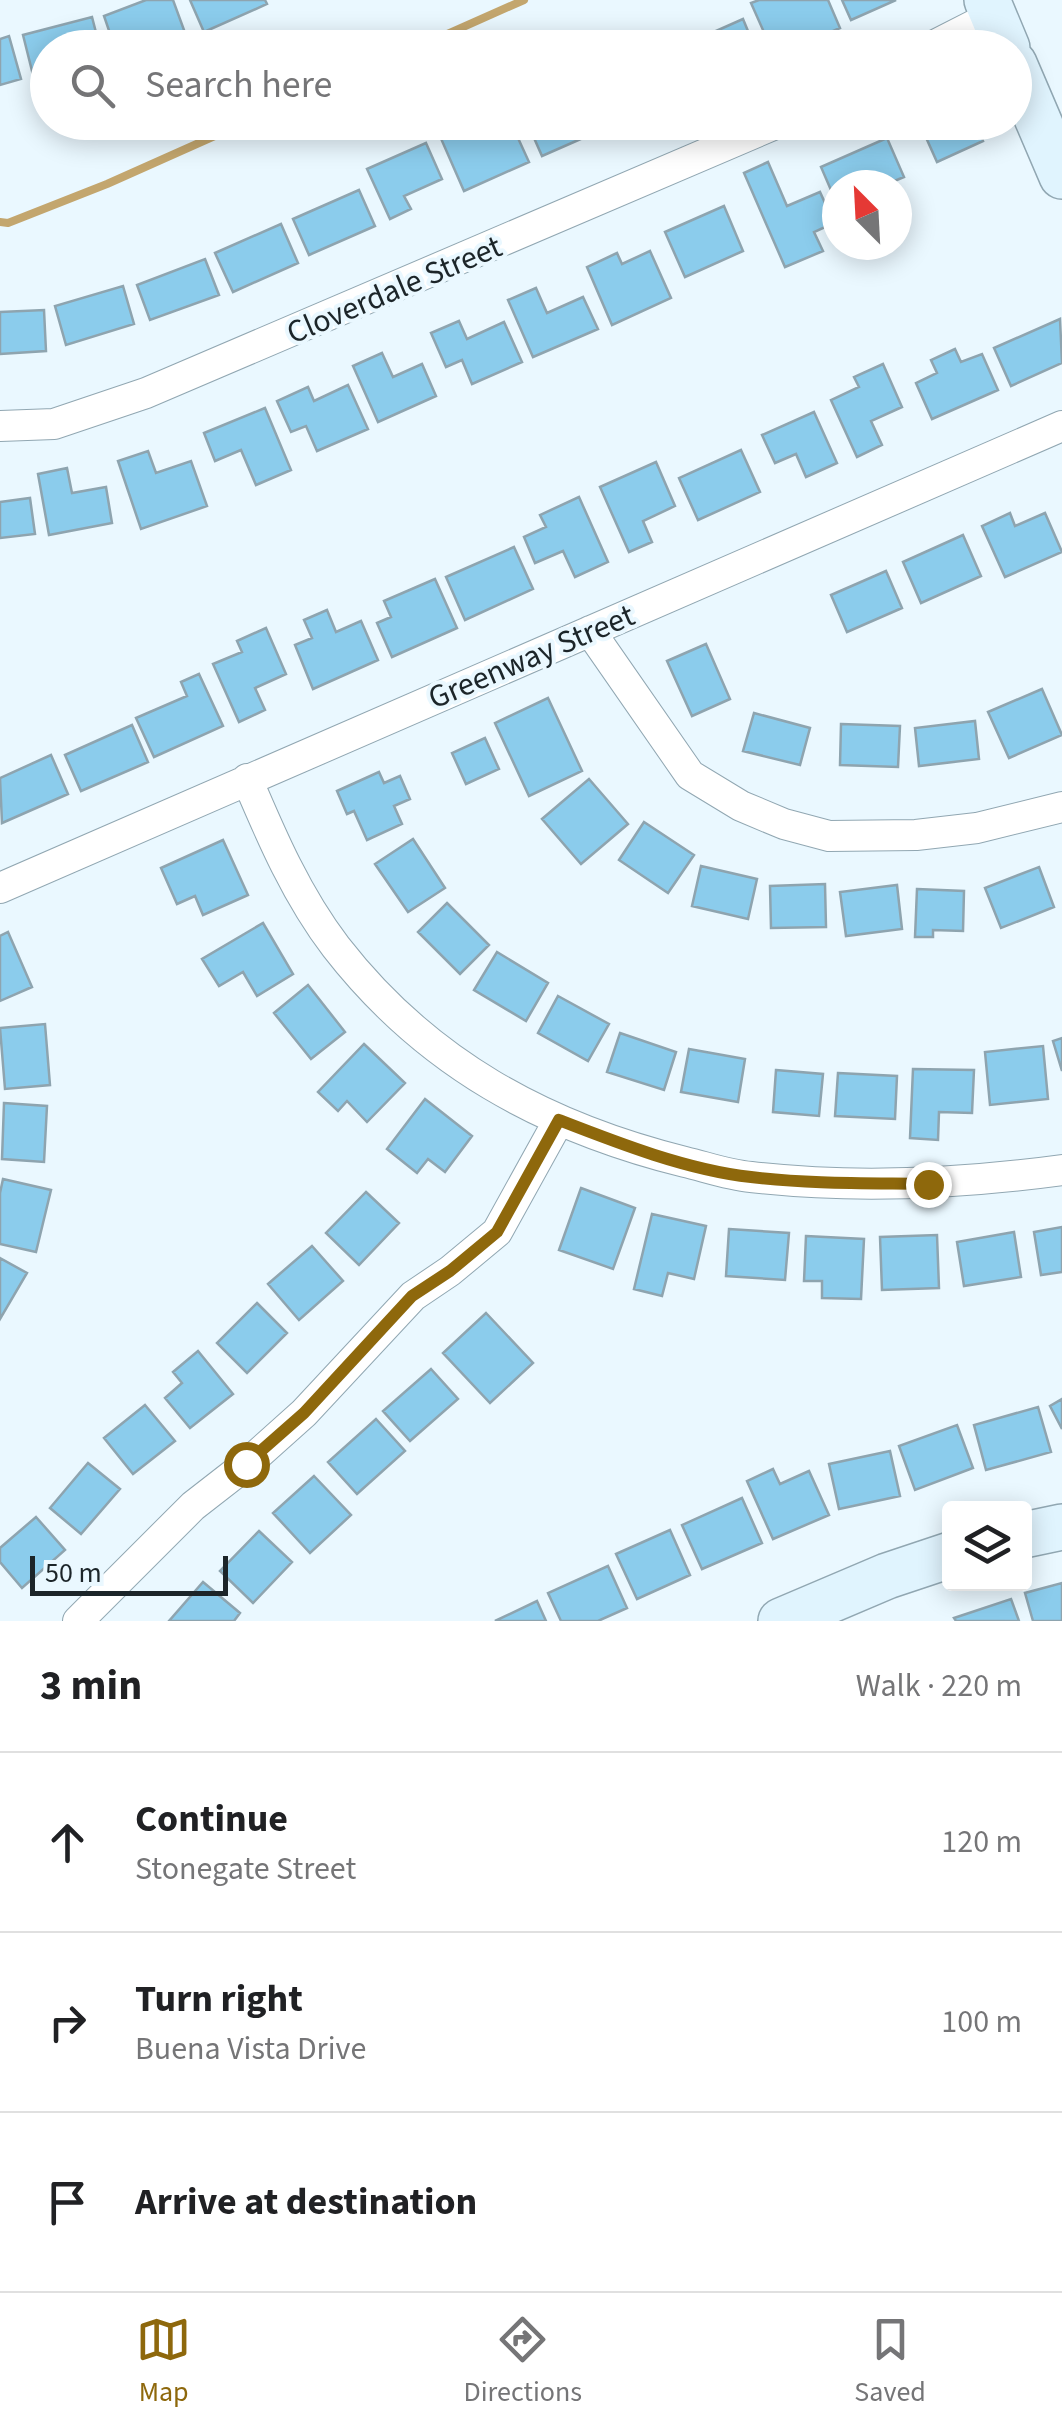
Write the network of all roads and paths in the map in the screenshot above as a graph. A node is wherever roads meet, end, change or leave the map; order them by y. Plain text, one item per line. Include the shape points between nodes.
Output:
1 (1032, 106) edge
2 (738, 140) edge
3 (1062, 176) edge
4 (0, 426) edge
5 (1062, 426) edge
6 (590, 631) junction
7 (247, 779) junction
8 (1062, 807) edge
9 (0, 888) edge
10 (559, 1120) junction
11 (1062, 1170) edge
12 (1062, 1527) edge
13 (1032, 1533) edge
14 (942, 1559) edge
15 (78, 1621) edge
16 (780, 1621) edge

1 - 3 street
2 - 4 street, Cloverdale Street via 146,393 54,424
5 - 6 street, Greenway Street
6 - 7 street, Greenway Street
6 - 8 street via 690,774 784,824 829,836 916,835
7 - 9 street, Greenway Street
7 - 10 street via 302,896 336,947 397,1014 425,1042 511,1098
10 - 11 street via 629,1148 748,1177 928,1184
10 - 15 street via 497,1232 412,1296 304,1413 192,1506
12 - 13 street
14 - 16 street

